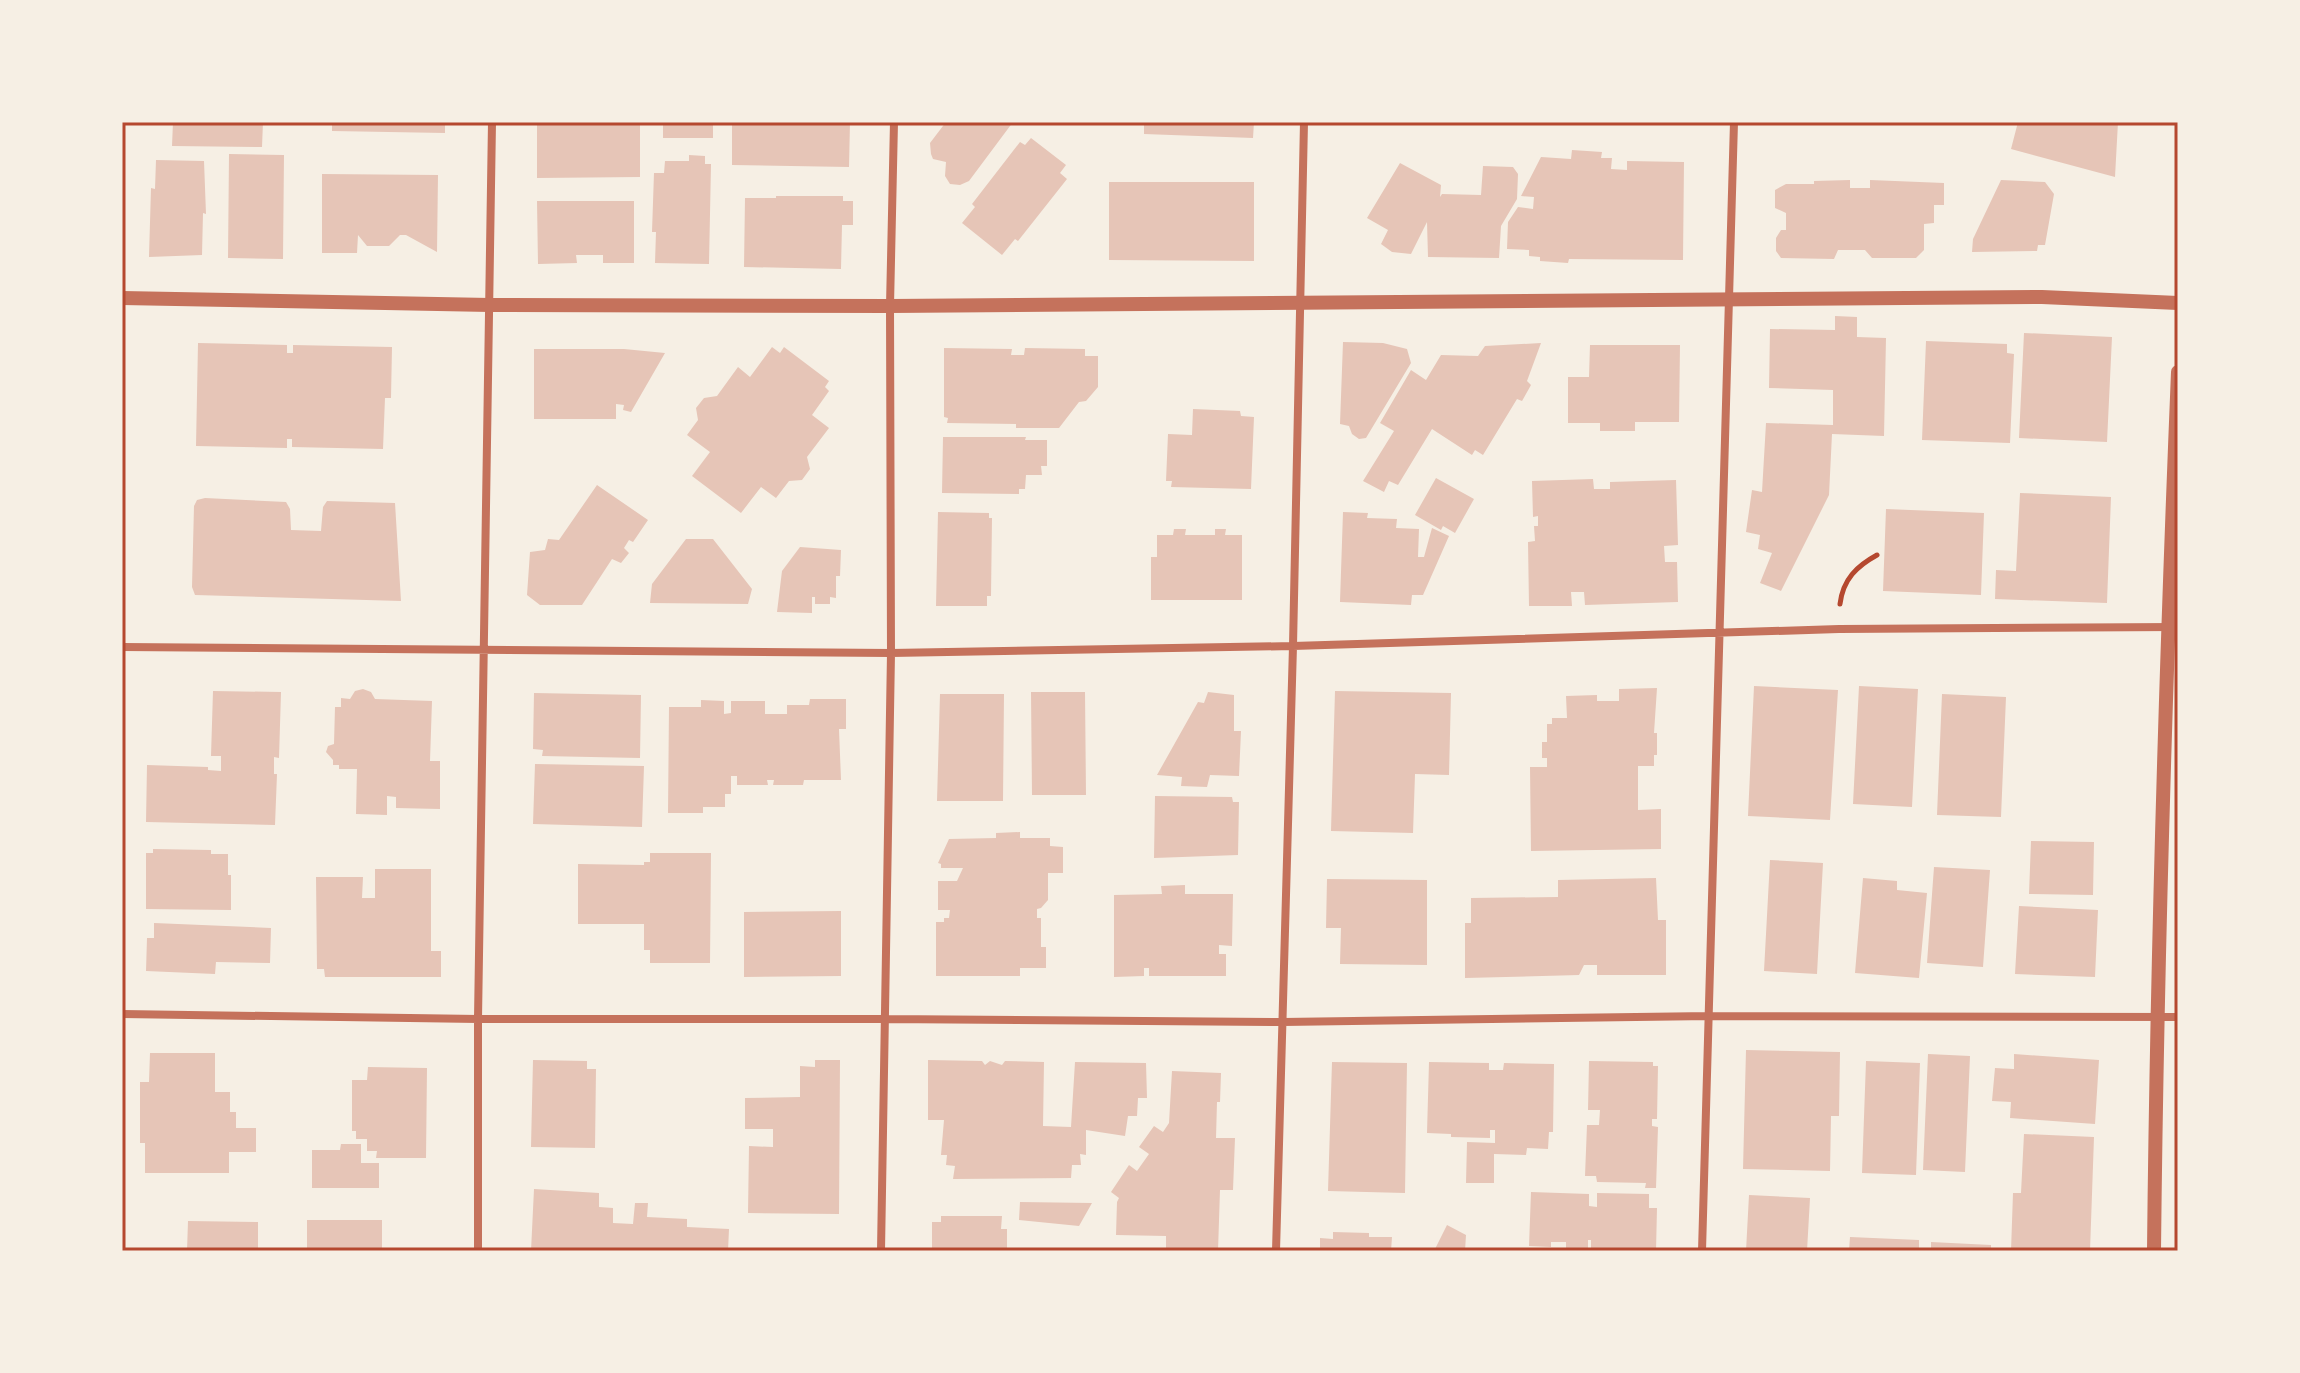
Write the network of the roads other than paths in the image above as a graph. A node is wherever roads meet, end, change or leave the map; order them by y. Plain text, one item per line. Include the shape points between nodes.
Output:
1 (492, 122) edge
2 (894, 122) edge
3 (1304, 122) edge
4 (1734, 122) edge
5 (122, 298) edge
6 (1301, 301) junction
7 (1730, 301) junction
8 (2178, 303) edge
9 (490, 305) junction
10 (890, 306) junction
11 (2178, 372) edge
12 (2173, 627) edge
13 (1719, 633) junction
14 (1293, 646) junction
15 (122, 647) edge
16 (486, 649) junction
17 (891, 653) junction
18 (122, 1014) edge
19 (1710, 1016) junction
20 (2178, 1017) edge
21 (2157, 1018) junction
22 (478, 1019) junction
23 (885, 1019) junction
24 (1283, 1022) junction
25 (478, 1251) edge
26 (881, 1251) edge
27 (1276, 1251) edge
28 (1702, 1251) edge
29 (2154, 1251) edge

1 - 9 street
2 - 10 street
3 - 6 street
4 - 7 street
5 - 9 street
6 - 7 street
6 - 10 street
6 - 14 street
7 - 8 street via 2042,297
7 - 13 street
9 - 10 street
9 - 16 street
10 - 17 street
11 - 12 street
12 - 13 street
12 - 21 street
13 - 14 street
13 - 19 street
14 - 17 street
14 - 24 street
15 - 16 street
16 - 17 street
16 - 22 street
17 - 23 street
18 - 22 street
19 - 21 street
19 - 24 street
19 - 28 street
20 - 21 street
21 - 29 street
22 - 23 street
22 - 25 street
23 - 24 street
23 - 26 street
24 - 27 street

